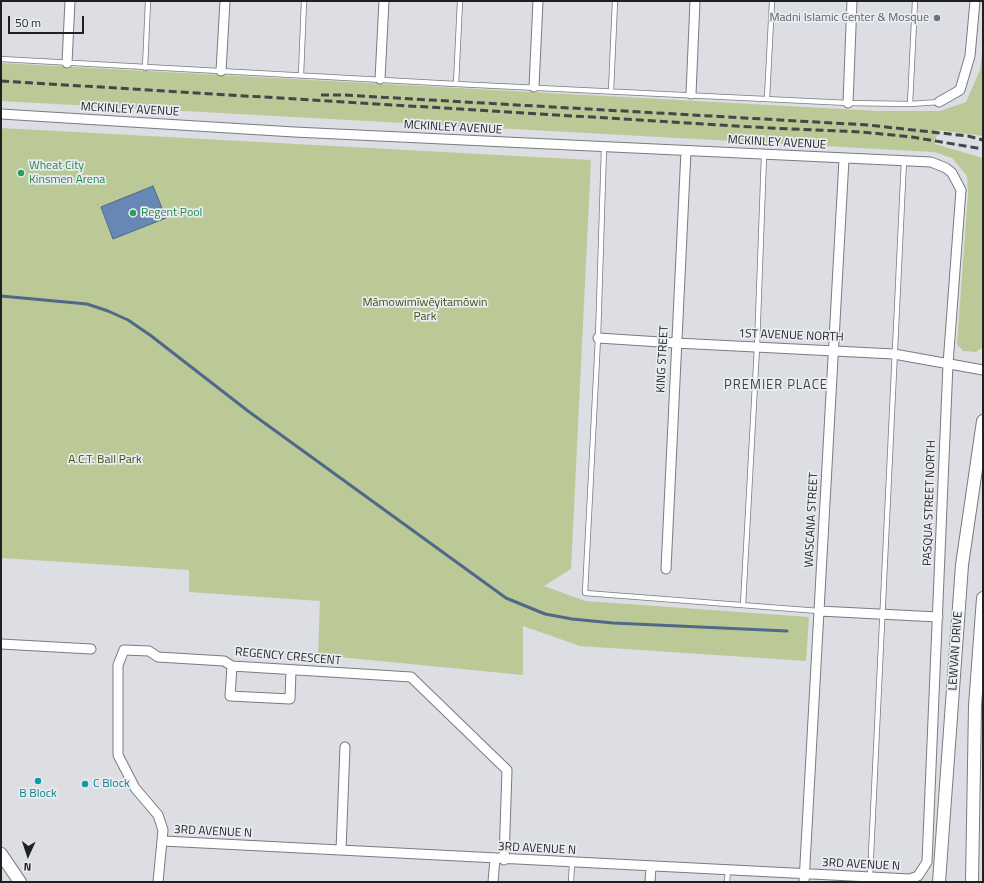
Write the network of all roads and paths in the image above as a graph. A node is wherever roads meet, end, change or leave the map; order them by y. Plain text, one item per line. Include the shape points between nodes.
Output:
1 (70, 1) edge
2 (148, 1) edge
3 (225, 1) edge
4 (304, 1) edge
5 (384, 1) edge
6 (460, 1) edge
7 (538, 1) edge
8 (615, 1) edge
9 (695, 1) edge
10 (772, 1) edge
11 (852, 1) edge
12 (915, 1) edge
13 (974, 1) edge
14 (1, 59) edge
15 (67, 63) junction
16 (145, 68) junction
17 (221, 71) junction
18 (301, 75) junction
19 (380, 79) junction
20 (456, 84) junction
21 (534, 87) junction
22 (611, 91) junction
23 (691, 94) junction
24 (767, 98) junction
25 (848, 102) junction
26 (939, 102) joint
27 (910, 104) junction
28 (1, 114) edge
29 (604, 147) junction
30 (686, 151) junction
31 (764, 155) junction
32 (844, 159) junction
33 (904, 160) junction
34 (598, 338) junction
35 (676, 343) junction
36 (757, 347) junction
37 (834, 350) junction
38 (894, 354) junction
39 (948, 364) junction
40 (983, 370) edge
41 (983, 421) edge
42 (666, 569) dead end
43 (983, 598) edge
44 (743, 605) junction
45 (819, 611) junction
46 (883, 614) junction
47 (938, 617) junction
48 (1, 644) edge
49 (91, 649) dead end
50 (232, 666) junction
51 (291, 670) junction
52 (345, 747) dead end
53 (163, 841) junction
54 (341, 850) junction
55 (1, 854) edge
56 (499, 859) junction
57 (572, 863) junction
58 (651, 867) junction
59 (728, 870) junction
60 (870, 876) junction
61 (804, 878) edge
62 (910, 879) joint
63 (20, 882) edge
64 (158, 882) edge
65 (494, 882) edge
66 (571, 882) edge
67 (650, 882) edge
68 (727, 882) edge
69 (939, 882) edge
70 (972, 882) edge

1 - 15 street
2 - 16 lane
3 - 17 street
4 - 18 lane
5 - 19 street
6 - 20 lane
7 - 21 street
8 - 22 lane
9 - 23 street
10 - 24 lane
11 - 25 street
12 - 27 lane
13 - 26 street via 970,56 960,90
14 - 15 lane
15 - 16 lane
16 - 17 lane
17 - 18 lane
18 - 19 lane
19 - 20 lane
20 - 21 lane
21 - 22 lane
22 - 23 lane
23 - 24 lane
24 - 25 lane
25 - 27 lane
26 - 27 lane
28 - 29 street, MCKINLEY AVENUE
29 - 30 street, MCKINLEY AVENUE
29 - 34 lane
30 - 31 street, MCKINLEY AVENUE
30 - 35 street, KING STREET
31 - 32 street, MCKINLEY AVENUE
31 - 36 lane
32 - 33 street, MCKINLEY AVENUE
32 - 37 street, WASCANA STREET
33 - 38 lane
33 - 39 street, PASQUA STREET NORTH via 931,162 946,168 952,173 961,190
34 - 35 street, 1ST AVENUE NORTH
34 - 44 lane via 585,593
35 - 36 street, 1ST AVENUE NORTH
35 - 42 street, KING STREET
36 - 37 street, 1ST AVENUE NORTH
36 - 44 lane
37 - 38 street, 1ST AVENUE NORTH
37 - 45 street, WASCANA STREET
38 - 39 street, 1ST AVENUE NORTH
38 - 46 lane
39 - 40 street, 1ST AVENUE NORTH
39 - 47 street, PASQUA STREET NORTH
41 - 69 main road, LEWVAN DRIVE via 962,565
43 - 70 main road, LEWVAN DRIVE via 975,706
44 - 45 lane
45 - 46 street
45 - 61 street, WASCANA STREET
46 - 47 street
46 - 60 lane
47 - 62 street, PASQUA STREET NORTH via 927,862 918,876
48 - 49 street
50 - 51 street, REGENCY CRESCENT
50 - 51 street via 230,696 290,699
50 - 53 street, REGENCY CRESCENT via 224,661 158,657 149,651 124,650 118,665 118,755 136,788 158,815 163,830
51 - 56 street, REGENCY CRESCENT via 411,677 507,770
52 - 54 street
53 - 54 street, 3RD AVENUE N
53 - 64 street via 160,846
54 - 56 street, 3RD AVENUE N
55 - 63 main road
56 - 57 street, 3RD AVENUE N
56 - 65 street, REGENCY CRESCENT
57 - 58 street, 3RD AVENUE N
57 - 66 lane
58 - 59 street, 3RD AVENUE N
58 - 67 street
59 - 61 street, 3RD AVENUE N
59 - 68 lane
60 - 61 street, 3RD AVENUE N
60 - 62 street, 3RD AVENUE N

